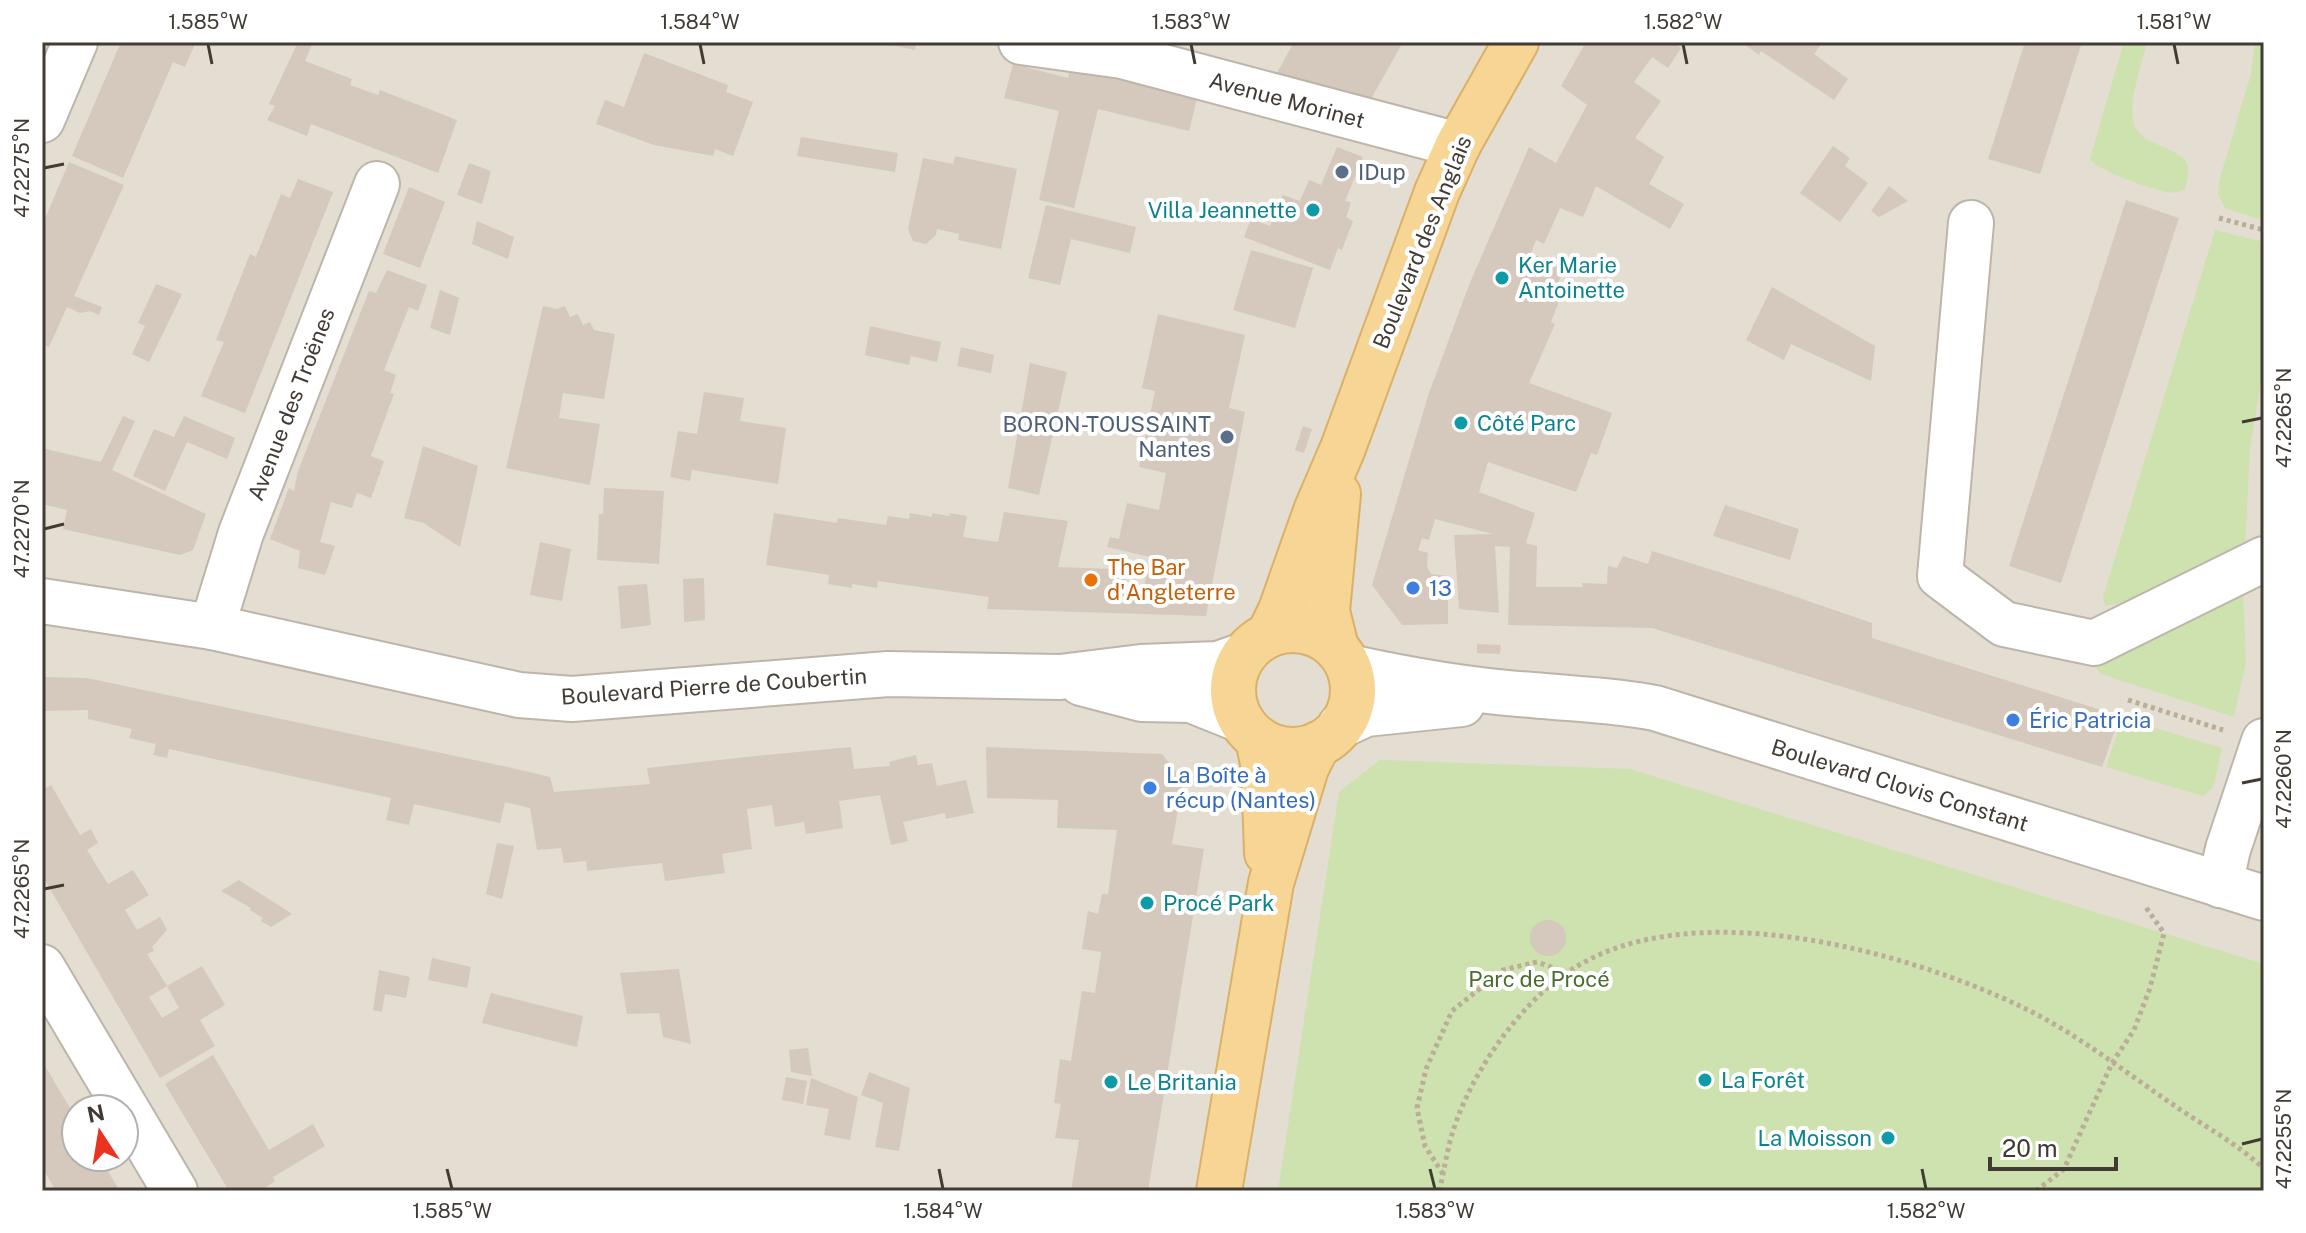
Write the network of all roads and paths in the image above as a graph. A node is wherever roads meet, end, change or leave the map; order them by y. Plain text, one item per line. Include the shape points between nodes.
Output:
1 (75, 42) edge
2 (1021, 42) edge
3 (1516, 42) edge
4 (42, 120) edge
5 (1458, 145) junction
6 (377, 184) dead end
7 (2219, 218) dead end
8 (1971, 223) dead end
9 (2264, 230) edge
10 (1343, 448) junction
11 (2264, 559) edge
12 (42, 601) edge
13 (212, 627) junction
14 (1256, 645) junction
15 (1342, 657) junction
16 (1060, 677) junction
17 (1530, 695) junction
18 (2128, 700) dead end
19 (1249, 730) junction
20 (1329, 735) junction
21 (2246, 736) edge
22 (2144, 861) junction
23 (1271, 883) junction
24 (2220, 885) junction
25 (2264, 898) edge
26 (42, 967) edge
27 (1566, 973) junction
28 (2112, 1063) junction
29 (2264, 1169) edge
30 (1444, 1176) junction
31 (175, 1191) edge
32 (1219, 1191) edge
33 (1439, 1191) edge
34 (2036, 1191) edge

1 - 4 street
2 - 5 street, Avenue Morinet via 1122,56
3 - 5 main road, Boulevard des Anglais
5 - 10 main road, Boulevard des Anglais
6 - 13 street, Avenue des Troënes via 241,533
7 - 9 path
8 - 11 street via 1940,576 2004,624 2094,643
10 - 14 main road, Boulevard des Anglais via 1281,610
10 - 15 main road, Boulevard des Anglais via 1327,611
12 - 13 street, Boulevard Pierre de Coubertin
13 - 16 street, Boulevard Pierre de Coubertin via 519,695 572,699 888,674
14 - 15 main road via 1283,630 1298,630 1325,639
14 - 16 street, Boulevard Pierre de Coubertin via 1218,664
14 - 19 main road via 1234,677 1233,689
15 - 17 street, Boulevard Clovis Constant via 1404,678
15 - 20 main road via 1353,693 1347,716
16 - 19 street, Boulevard Pierre de Coubertin via 1142,699 1191,700
17 - 20 street, Boulevard Clovis Constant via 1366,714
17 - 22 street, Boulevard Clovis Constant via 1655,708
18 - 21 path
19 - 20 main road via 1290,750
19 - 23 main road via 1264,768
20 - 23 main road via 1306,768
21 - 24 street
22 - 24 street, Boulevard Clovis Constant
22 - 28 path via 2135,889 2164,933 2134,1030
23 - 32 main road
24 - 25 street, Boulevard Clovis Constant
26 - 31 street
27 - 28 path via 1626,944 1666,937 1741,934 1830,943 1918,966 2023,1008
27 - 30 path via 1528,1007 1480,1072 1451,1136
27 - 30 path via 1537,962 1503,970 1452,1011 1426,1069 1417,1108 1425,1146
28 - 29 path
28 - 34 path via 2064,1169
30 - 33 path

